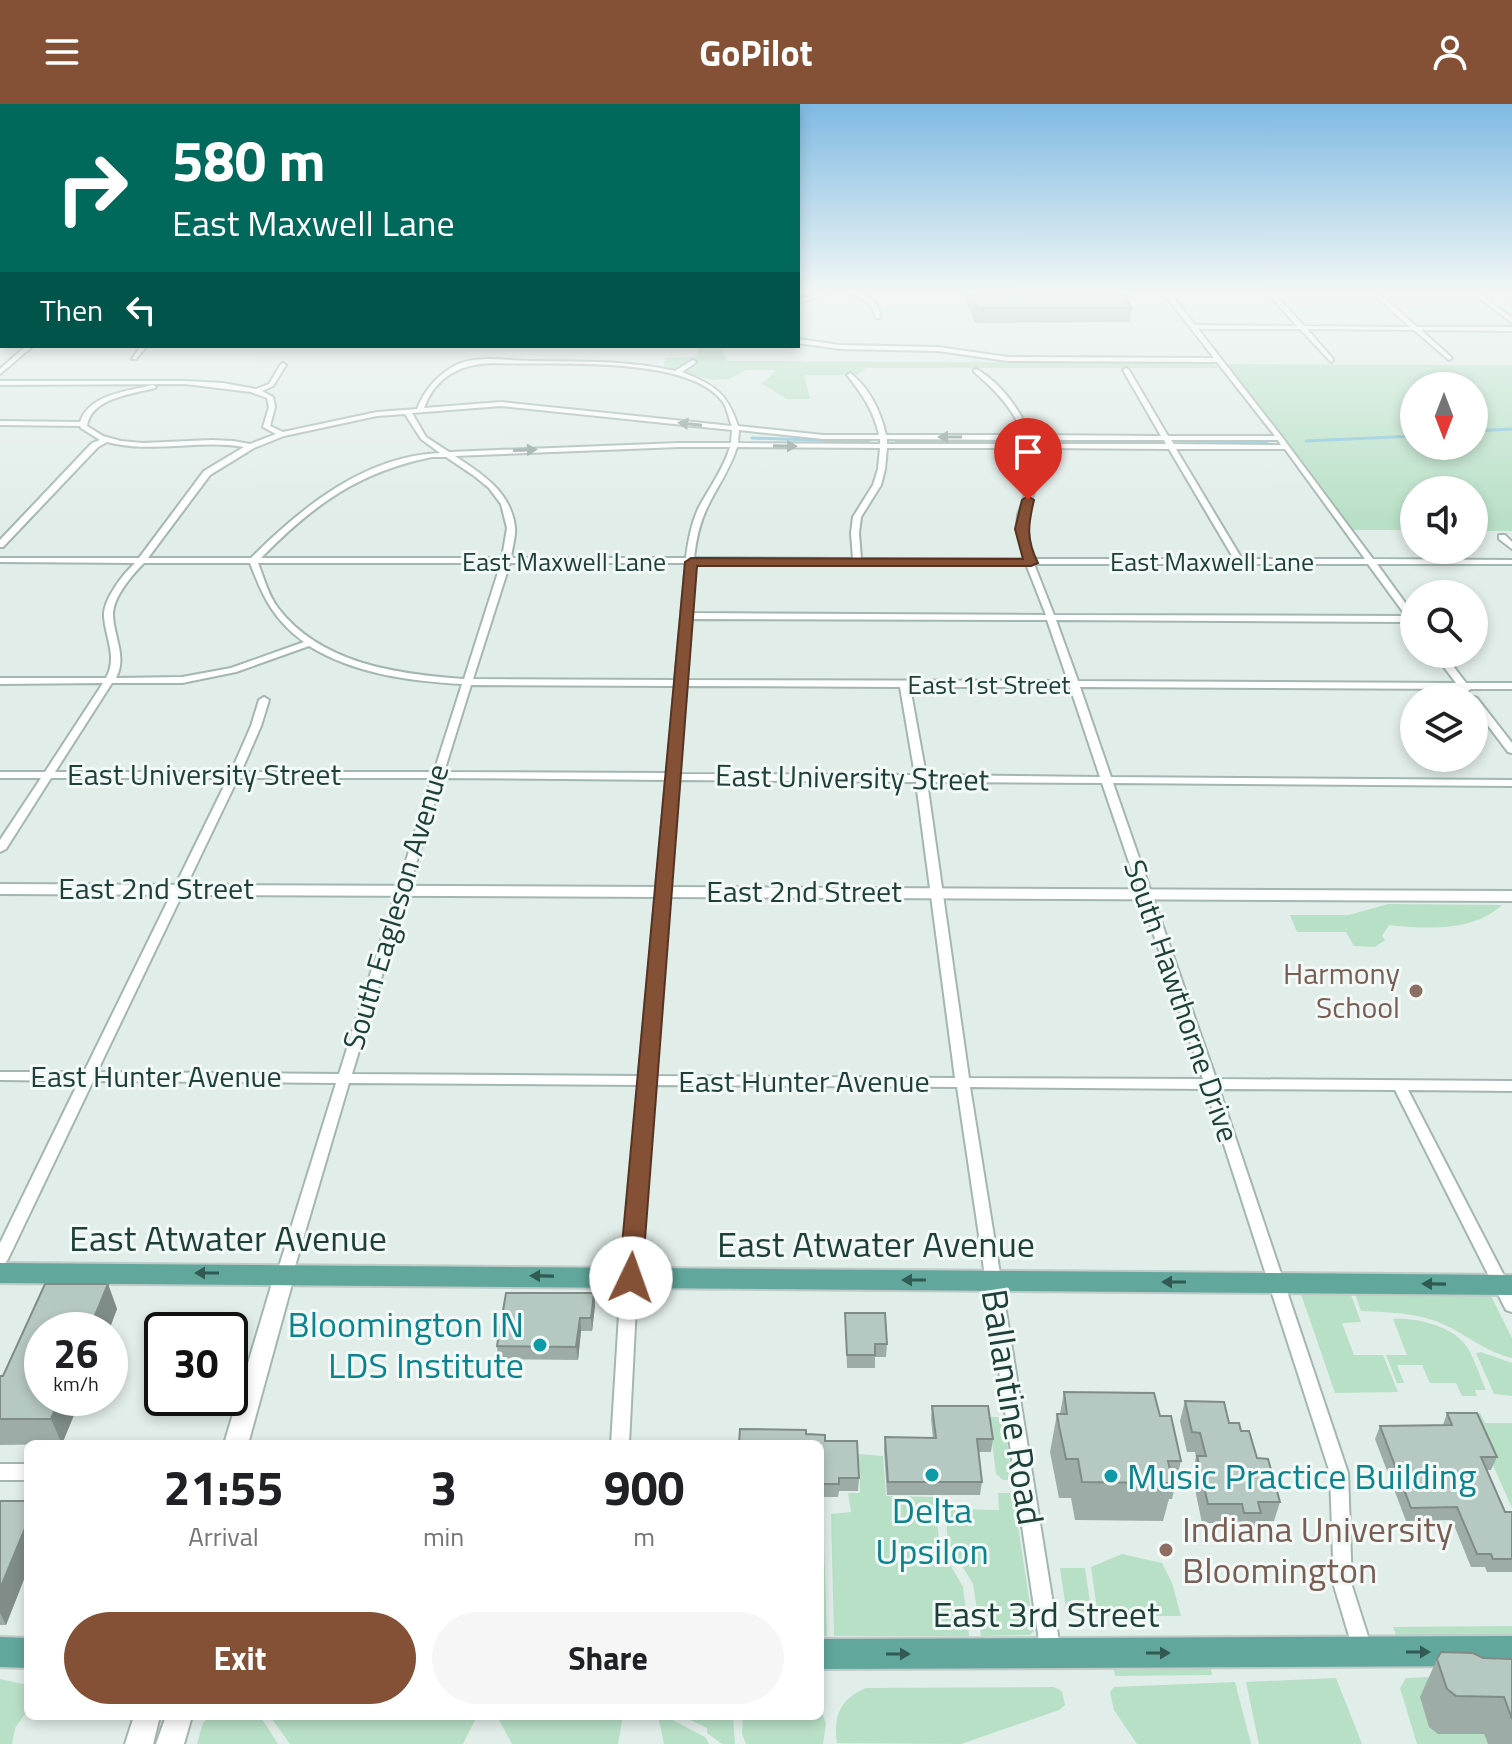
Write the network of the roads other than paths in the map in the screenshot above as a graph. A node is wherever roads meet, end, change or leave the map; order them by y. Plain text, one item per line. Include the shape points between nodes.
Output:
1 (281, 368) edge
2 (461, 368) edge
3 (646, 368) edge
4 (685, 368) edge
5 (1225, 368) edge
6 (1126, 370) dead end
7 (976, 371) dead end
8 (675, 374) junction
9 (850, 375) dead end
10 (0, 383) edge
11 (169, 383) junction
12 (259, 390) junction
13 (420, 409) junction
14 (407, 411) junction
15 (0, 423) edge
16 (81, 424) junction
17 (736, 430) junction
18 (282, 434) junction
19 (1280, 438) junction
20 (106, 439) junction
21 (882, 442) junction
22 (1028, 442) junction
23 (1168, 442) junction
24 (733, 445) junction
25 (251, 446) junction
26 (1285, 447) junction
27 (447, 454) junction
28 (1502, 537) dead end
29 (0, 545) edge
30 (1512, 547) edge
31 (0, 560) edge
32 (141, 561) junction
33 (253, 561) junction
34 (857, 561) junction
35 (506, 562) junction
36 (691, 562) junction
37 (1372, 562) junction
38 (1512, 562) edge
39 (1031, 563) junction
40 (1240, 563) junction
41 (1400, 602) edge
42 (684, 616) junction
43 (1051, 618) junction
44 (1400, 620) edge
45 (312, 642) junction
46 (0, 681) edge
47 (110, 681) junction
48 (467, 682) junction
49 (679, 683) junction
50 (905, 685) junction
51 (1073, 686) junction
52 (1400, 686) edge
53 (1488, 686) edge
54 (1512, 686) edge
55 (264, 700) dead end
56 (1488, 719) edge
57 (1512, 750) edge
58 (235, 774) junction
59 (0, 775) edge
60 (50, 775) junction
61 (437, 775) junction
62 (671, 776) junction
63 (921, 778) junction
64 (1105, 780) junction
65 (1512, 783) edge
66 (0, 849) edge
67 (181, 888) junction
68 (0, 889) edge
69 (401, 890) junction
70 (662, 892) junction
71 (936, 893) junction
72 (1144, 894) junction
73 (1512, 896) edge
74 (0, 1076) edge
75 (90, 1076) junction
76 (343, 1078) junction
77 (646, 1082) junction
78 (963, 1083) junction
79 (1211, 1084) junction
80 (1399, 1085) junction
81 (1512, 1086) edge
82 (0, 1259) edge
83 (0, 1273) edge
84 (285, 1273) junction
85 (631, 1278) junction
86 (994, 1281) junction
87 (1274, 1282) junction
88 (1509, 1292) edge
89 (237, 1440) edge
90 (620, 1440) edge
91 (0, 1472) edge
92 (24, 1472) edge
93 (1512, 1651) edge
94 (0, 1652) edge
95 (1363, 1652) junction
96 (24, 1653) edge
97 (824, 1654) edge
98 (1051, 1654) junction
99 (146, 1720) edge
100 (178, 1720) edge
101 (139, 1744) edge
102 (170, 1744) edge

1 - 12 street via 271,385
2 - 13 street via 427,391
3 - 8 street
4 - 8 street
5 - 19 street
6 - 23 street
7 - 22 street, South Hawthorne Drive via 1006,398
8 - 17 street via 726,400
9 - 21 street via 872,399
10 - 11 street
11 - 12 street
11 - 16 street via 99,404
12 - 18 street via 271,400 266,427
13 - 14 street
17 -> 13 street via 511,404
14 - 18 street
14 - 27 street, South Eagleson Avenue via 423,438
15 - 16 street
16 - 20 street
17 - 21 street
17 - 24 street
18 - 25 street
19 - 23 street
19 - 26 street
20 - 25 street
20 - 29 street
21 - 22 street
24 -> 21 street
21 - 34 street via 876,487 857,517
22 - 23 street
22 - 39 street, South Hawthorne Drive via 1033,484 1021,529
23 - 26 street
23 - 40 street
27 -> 24 street
24 - 36 street via 726,469 702,510
25 - 32 street via 201,479
26 - 37 street
27 - 33 street via 399,462 339,486 288,524
27 - 35 street, South Eagleson Avenue via 492,486 505,504 511,528
28 - 30 street
31 - 32 street, East Maxwell Lane
32 - 33 street, East Maxwell Lane
32 - 47 street via 109,605 117,658
33 - 35 street, East Maxwell Lane
33 - 45 street, East 1st Street via 275,611
34 - 36 street, East Maxwell Lane
34 - 39 street, East Maxwell Lane
35 - 36 street, East Maxwell Lane
35 - 48 street, South Eagleson Avenue
36 - 42 street
37 - 38 street, East Maxwell Lane
37 - 40 street, East Maxwell Lane
37 - 41 street
39 - 40 street, East Maxwell Lane
39 - 43 street, South Hawthorne Drive
42 - 43 street
42 - 49 street
43 - 44 street
43 - 51 street, South Hawthorne Drive
45 - 47 street via 207,677
45 - 48 street, East 1st Street via 388,673
46 - 47 street
47 - 60 street
48 - 49 street, East 1st Street
48 - 61 street, South Eagleson Avenue
49 - 50 street, East 1st Street
49 - 62 street
50 - 51 street, East 1st Street
50 - 63 street, Ballantine Road
51 - 52 street, East 1st Street
51 - 64 street, South Hawthorne Drive
53 - 54 street, East 1st Street
55 - 58 street
56 - 57 street
58 - 60 street, East University Street
58 - 61 street, East University Street
58 - 67 street
59 - 60 street, East University Street
60 - 66 street
61 - 62 street, East University Street
61 - 69 street, South Eagleson Avenue
62 - 63 street, East University Street
62 - 70 street
63 - 64 street, East University Street
63 - 71 street, Ballantine Road
64 - 65 street, East University Street
64 - 72 street, South Hawthorne Drive
67 - 68 street, East 2nd Street
67 - 69 street, East 2nd Street
67 - 75 street
69 - 70 street, East 2nd Street
69 - 76 street, South Eagleson Avenue
70 - 71 street, East 2nd Street
70 - 77 street
71 - 72 street, East 2nd Street
71 - 78 street, Ballantine Road
72 - 73 street, East 2nd Street
72 - 79 street, South Hawthorne Drive
74 - 75 street, East Hunter Avenue
75 - 76 street, East Hunter Avenue
75 - 82 street
76 - 77 street, East Hunter Avenue
76 - 84 street, South Eagleson Avenue
77 - 78 street, East Hunter Avenue
77 - 85 street
78 - 79 street, East Hunter Avenue
78 - 86 street, Ballantine Road
79 - 80 street, East Hunter Avenue
79 - 87 street, South Hawthorne Drive
80 - 81 street, East Hunter Avenue
80 - 88 street
84 -> 83 main road, East Atwater Avenue
85 -> 84 main road, East Atwater Avenue
84 - 89 street, South Eagleson Avenue
86 -> 85 main road, East Atwater Avenue
85 - 90 street
87 -> 86 main road, East Atwater Avenue
86 - 98 street, Ballantine Road
88 -> 87 main road, East Atwater Avenue
87 - 95 street, South Hawthorne Drive via 1339,1473 1343,1586
91 - 92 street
95 -> 93 main road, East 3rd Street
94 - 96 main road
98 -> 95 main road, East 3rd Street
97 -> 98 main road, East 3rd Street
99 - 101 street
100 - 102 street

